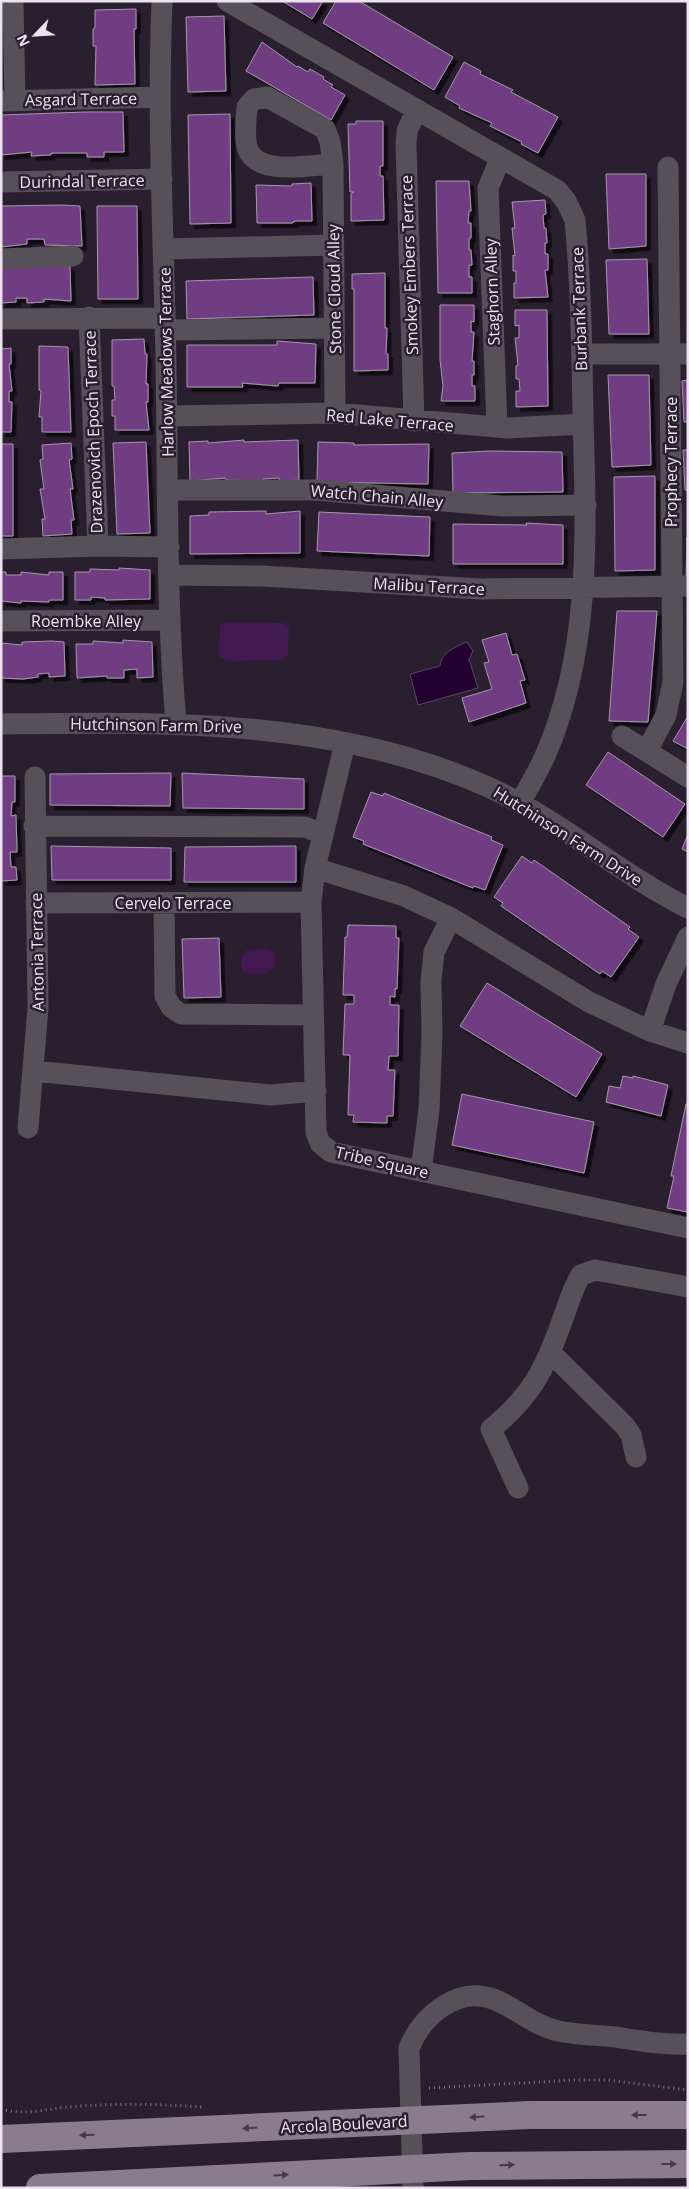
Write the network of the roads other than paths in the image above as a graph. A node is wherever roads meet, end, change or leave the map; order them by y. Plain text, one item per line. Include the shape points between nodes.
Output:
1 (13, 1) edge
2 (162, 1) edge
3 (227, 1) edge
4 (160, 98) junction
5 (8, 101) edge
6 (416, 111) junction
7 (500, 159) junction
8 (333, 164) dead end
9 (668, 167) dead end
10 (162, 179) junction
11 (1, 182) edge
12 (333, 246) junction
13 (164, 249) junction
14 (73, 256) dead end
15 (1, 259) edge
16 (88, 317) junction
17 (1, 319) edge
18 (166, 324) junction
19 (334, 328) junction
20 (582, 354) junction
21 (679, 354) edge
22 (335, 413) junction
23 (167, 416) junction
24 (414, 421) junction
25 (584, 424) junction
26 (498, 427) junction
27 (168, 490) junction
28 (586, 505) junction
29 (679, 508) edge
30 (98, 546) junction
31 (169, 547) junction
32 (1, 549) edge
33 (169, 575) junction
34 (679, 586) edge
35 (584, 589) junction
36 (170, 620) junction
37 (1, 622) edge
38 (176, 723) junction
39 (1, 724) edge
40 (622, 736) dead end
41 (345, 743) junction
42 (647, 751) junction
43 (688, 776) edge
44 (35, 777) dead end
45 (520, 803) junction
46 (34, 826) junction
47 (323, 834) junction
48 (316, 868) junction
49 (311, 902) junction
50 (36, 903) junction
51 (164, 903) junction
52 (688, 908) edge
53 (451, 918) junction
54 (688, 936) edge
55 (314, 1015) junction
56 (650, 1031) junction
57 (688, 1043) edge
58 (34, 1071) junction
59 (316, 1091) junction
60 (28, 1128) dead end
61 (421, 1171) junction
62 (688, 1228) edge
63 (688, 1287) edge
64 (551, 1353) junction
65 (636, 1457) dead end
66 (518, 1488) dead end
67 (688, 2044) edge
68 (688, 2115) edge
69 (411, 2121) junction
70 (1, 2139) edge
71 (688, 2164) edge
72 (413, 2178) edge
73 (40, 2188) edge

1 - 5 street
2 - 4 street, Harlow Meadows Terrace
3 - 6 street, Burbank Terrace
4 - 5 street, Asgard Terrace
4 - 10 street, Harlow Meadows Terrace
6 - 7 street, Burbank Terrace
6 - 24 street, Smokey Embers Terrace via 407,131 406,144
7 - 20 street, Burbank Terrace via 557,190 572,209 576,230
7 - 26 street, Staghorn Alley via 488,188
8 - 12 street, Stone Cloud Alley
9 - 21 street, Prophecy Terrace
10 - 11 street, Durindal Terrace
10 - 13 street, Harlow Meadows Terrace
12 - 13 street
12 - 19 street, Stone Cloud Alley
13 - 18 street, Harlow Meadows Terrace
14 - 15 street
16 - 17 street
16 - 18 street
16 - 30 street, Drazenovich Epoch Terrace
18 - 19 street
18 - 23 street, Harlow Meadows Terrace
19 - 22 street, Stone Cloud Alley
20 - 21 street
20 - 25 street, Burbank Terrace
21 - 29 street, Prophecy Terrace
22 - 23 street, Red Lake Terrace
22 - 24 street, Red Lake Terrace
23 - 27 street, Harlow Meadows Terrace
24 - 26 street, Red Lake Terrace
25 - 26 street, Red Lake Terrace
25 - 28 street, Burbank Terrace
27 - 28 street, Watch Chain Alley via 315,490 493,505
27 - 31 street, Harlow Meadows Terrace
28 - 35 street, Burbank Terrace
29 - 34 street, Prophecy Terrace
30 - 31 street
30 - 32 street
31 - 33 street, Harlow Meadows Terrace
33 - 35 street, Malibu Terrace via 262,576 481,589
33 - 36 street, Harlow Meadows Terrace
34 - 35 street, Malibu Terrace
34 - 42 street, Prophecy Terrace via 673,682 666,715
35 - 45 street, Burbank Terrace via 576,654 562,708 545,756
36 - 37 street, Roembke Alley
36 - 38 street, Harlow Meadows Terrace
38 - 39 street, Hutchinson Farm Drive
38 - 41 street, Hutchinson Farm Drive via 251,728
40 - 42 street
41 - 45 street, Hutchinson Farm Drive via 458,774
41 - 47 street, Tribe Square
42 - 43 street
44 - 46 street, Antonia Terrace
45 - 52 street, Hutchinson Farm Drive
46 - 47 street via 305,827
46 - 50 street, Antonia Terrace
47 - 48 street, Tribe Square
48 - 49 street, Tribe Square
48 - 53 street via 404,896
49 - 51 street, Cervelo Terrace
49 - 55 street, Tribe Square
50 - 51 street, Cervelo Terrace
50 - 58 street, Antonia Terrace via 38,1008
51 - 55 street via 165,996 181,1014
53 - 56 street via 589,1002
53 - 61 street via 434,952 429,1110
54 - 56 street via 666,984
55 - 59 street, Tribe Square
56 - 57 street
58 - 59 street via 271,1095
58 - 60 street, Antonia Terrace
59 - 61 street, Tribe Square via 316,1132 330,1152
61 - 62 street, Tribe Square
63 - 64 street via 618,1273 588,1271 576,1282
64 - 65 street via 625,1426 631,1435
64 - 66 street via 524,1399 491,1429
67 - 69 street via 658,2044 558,2031 526,2019 492,1998 473,1996 458,1999 442,2005 432,2014 414,2036 409,2048
68 -> 69 main road, Arcola Boulevard via 530,2115
69 -> 70 main road, Arcola Boulevard
69 - 72 street
72 -> 71 main road via 564,2164
73 -> 72 main road

